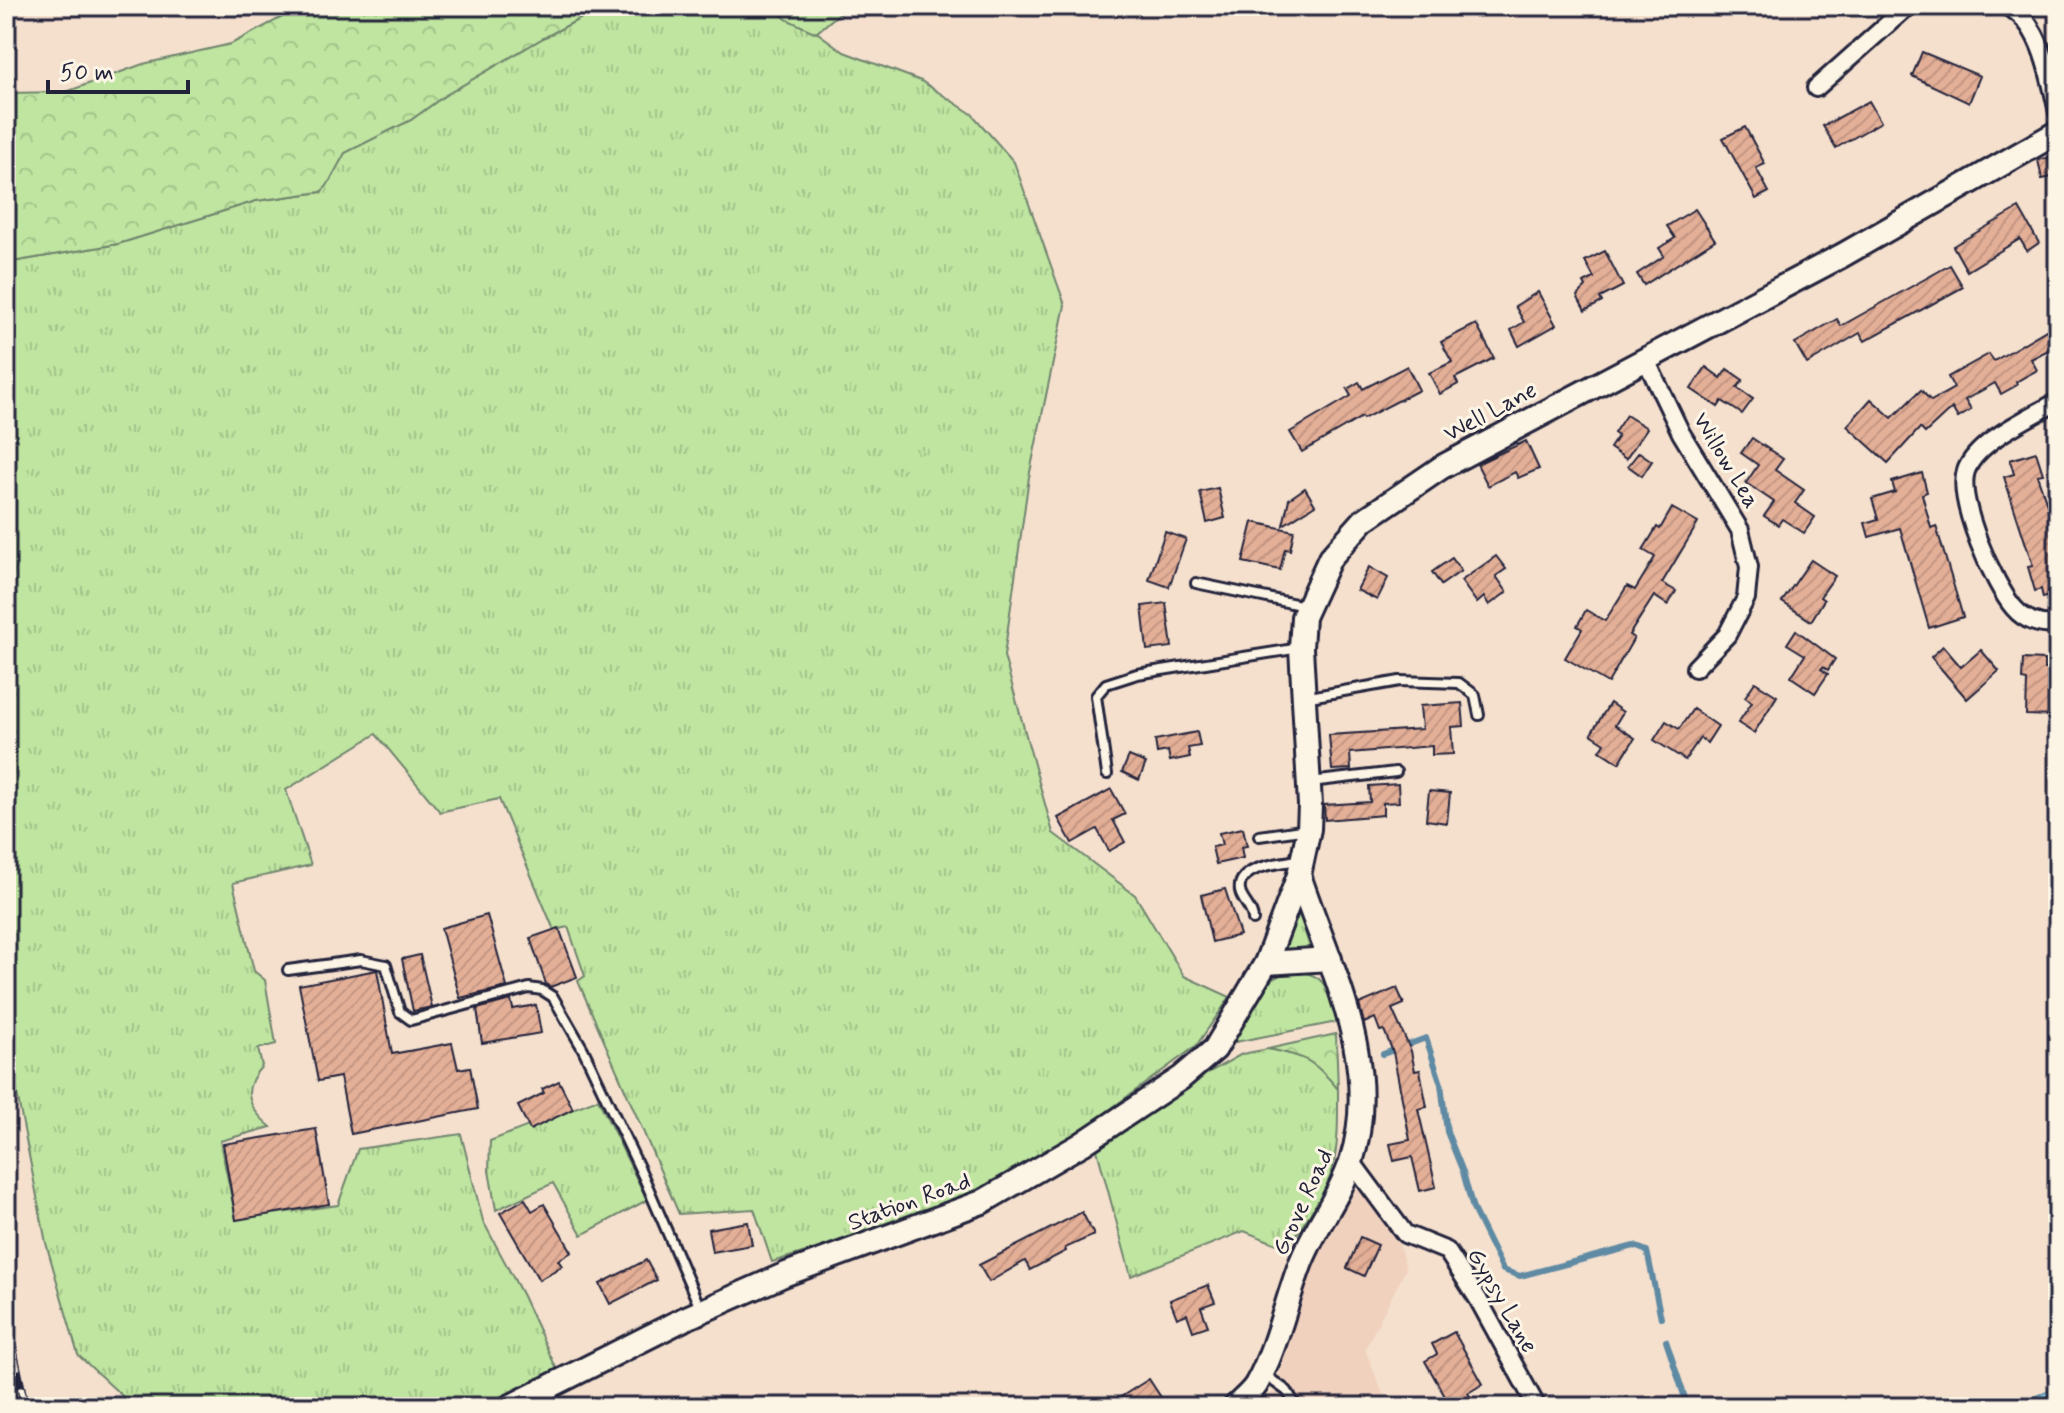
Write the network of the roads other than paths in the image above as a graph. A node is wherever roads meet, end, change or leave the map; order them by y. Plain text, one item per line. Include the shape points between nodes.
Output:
1 (1908, 6) edge
2 (2006, 6) edge
3 (1816, 88) dead end
4 (2058, 112) edge
5 (2058, 132) edge
6 (1646, 360) junction
7 (2058, 401) edge
8 (1196, 583) dead end
9 (1306, 606) junction
10 (2058, 624) edge
11 (1301, 648) junction
12 (1695, 668) dead end
13 (1303, 698) junction
14 (1479, 715) dead end
15 (1396, 772) dead end
16 (1107, 774) dead end
17 (1310, 783) junction
18 (1309, 829) junction
19 (1259, 836) dead end
20 (1301, 867) junction
21 (1253, 920) dead end
22 (1330, 959) junction
23 (1266, 963) junction
24 (288, 970) dead end
25 (1351, 1161) junction
26 (701, 1311) junction
27 (1261, 1373) junction
28 (509, 1407) edge
29 (1235, 1407) edge
30 (1297, 1407) edge
31 (1537, 1407) edge

1 - 3 street
2 - 4 street via 2034,33
5 - 6 street, Well Lane
6 - 9 street, Well Lane via 1442,467 1364,520 1330,558
6 - 12 street, Willow Lea via 1681,433 1740,530 1749,567 1746,598 1727,635
7 - 10 street via 1982,447 1964,484 1991,570 2014,609 2032,622
8 - 9 lane
9 - 11 street, Well Lane
11 - 13 street, Well Lane
11 - 16 lane via 1137,674 1106,684 1096,696
13 - 14 lane via 1400,681 1459,683 1475,695
13 - 17 street, Well Lane
15 - 17 lane
17 - 18 street, Well Lane
18 - 19 lane
18 - 20 street, Well Lane
20 - 21 lane via 1260,868 1241,881
20 - 22 street, Grove Road
20 - 23 street, Well Lane
22 - 23 street
22 - 25 street, Grove Road via 1351,1022 1360,1085 1360,1120
23 - 26 street, Station Road via 1215,1049 1082,1144 982,1202
24 - 26 lane via 361,960 386,965 400,1012 411,1020 529,988 553,997 644,1178
25 - 27 street, Grove Road via 1305,1252
25 - 31 street, Gypsy Lane via 1405,1234 1447,1251
26 - 28 street, Station Road
27 - 29 street, Grove Road
27 - 30 lane via 1287,1391

